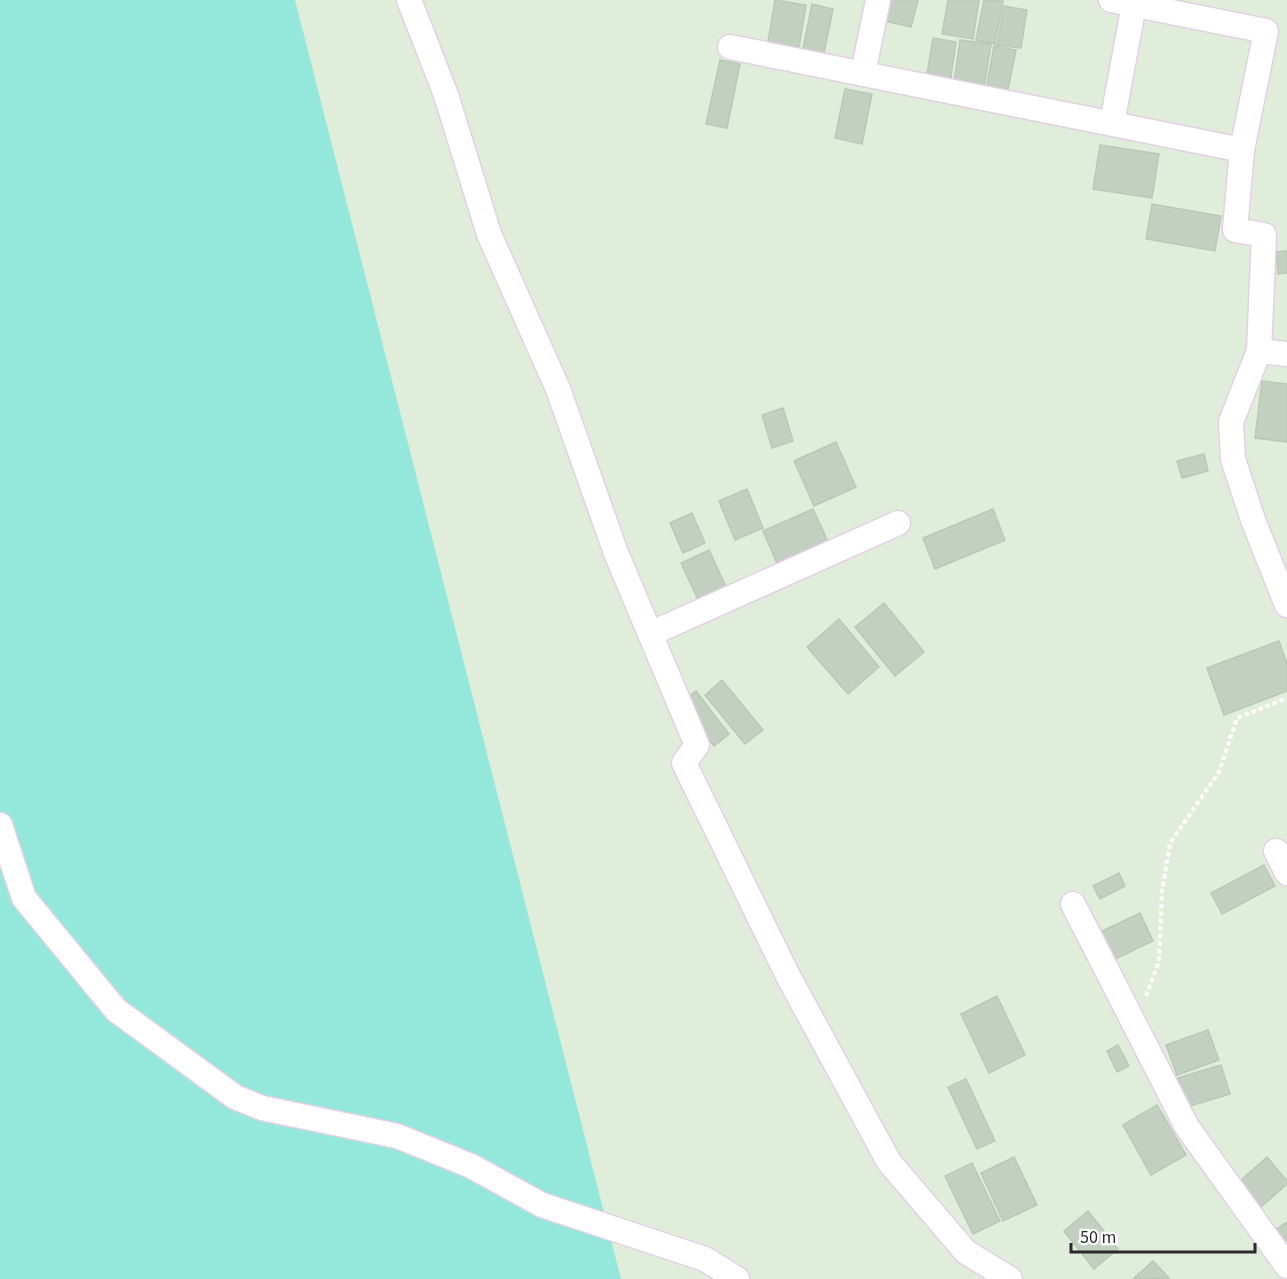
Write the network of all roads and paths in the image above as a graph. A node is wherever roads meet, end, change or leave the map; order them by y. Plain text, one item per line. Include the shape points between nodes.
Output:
1 (410, 0) edge
2 (878, 0) edge
3 (1130, 2) edge
4 (730, 47) dead end
5 (862, 73) junction
6 (1112, 123) junction
7 (1242, 150) junction
8 (1258, 351) junction
9 (1287, 354) edge
10 (898, 523) dead end
11 (1287, 604) edge
12 (650, 634) junction
13 (1287, 698) edge
14 (0, 825) edge
15 (1276, 851) dead end
16 (1287, 873) edge
17 (1074, 904) dead end
18 (1135, 1024) junction
19 (1287, 1266) edge
20 (736, 1279) edge
21 (1010, 1279) edge

1 - 12 street via 446,95 489,234 558,389 616,553
2 - 5 street
3 - 6 street
3 - 7 street via 1266,31
4 - 5 street
5 - 6 street
6 - 7 street
7 - 8 street via 1234,230 1264,236
8 - 9 street
8 - 11 street via 1231,422 1233,459
10 - 12 street
12 - 21 street via 697,745 684,763 787,974 889,1162 966,1252
13 - 18 path via 1237,718 1219,772 1170,843 1162,891 1159,962
14 - 20 street via 24,898 116,1010 235,1097 262,1108 396,1136 471,1166 542,1205 705,1259
15 - 16 street
17 - 18 street
18 - 19 street via 1187,1127

